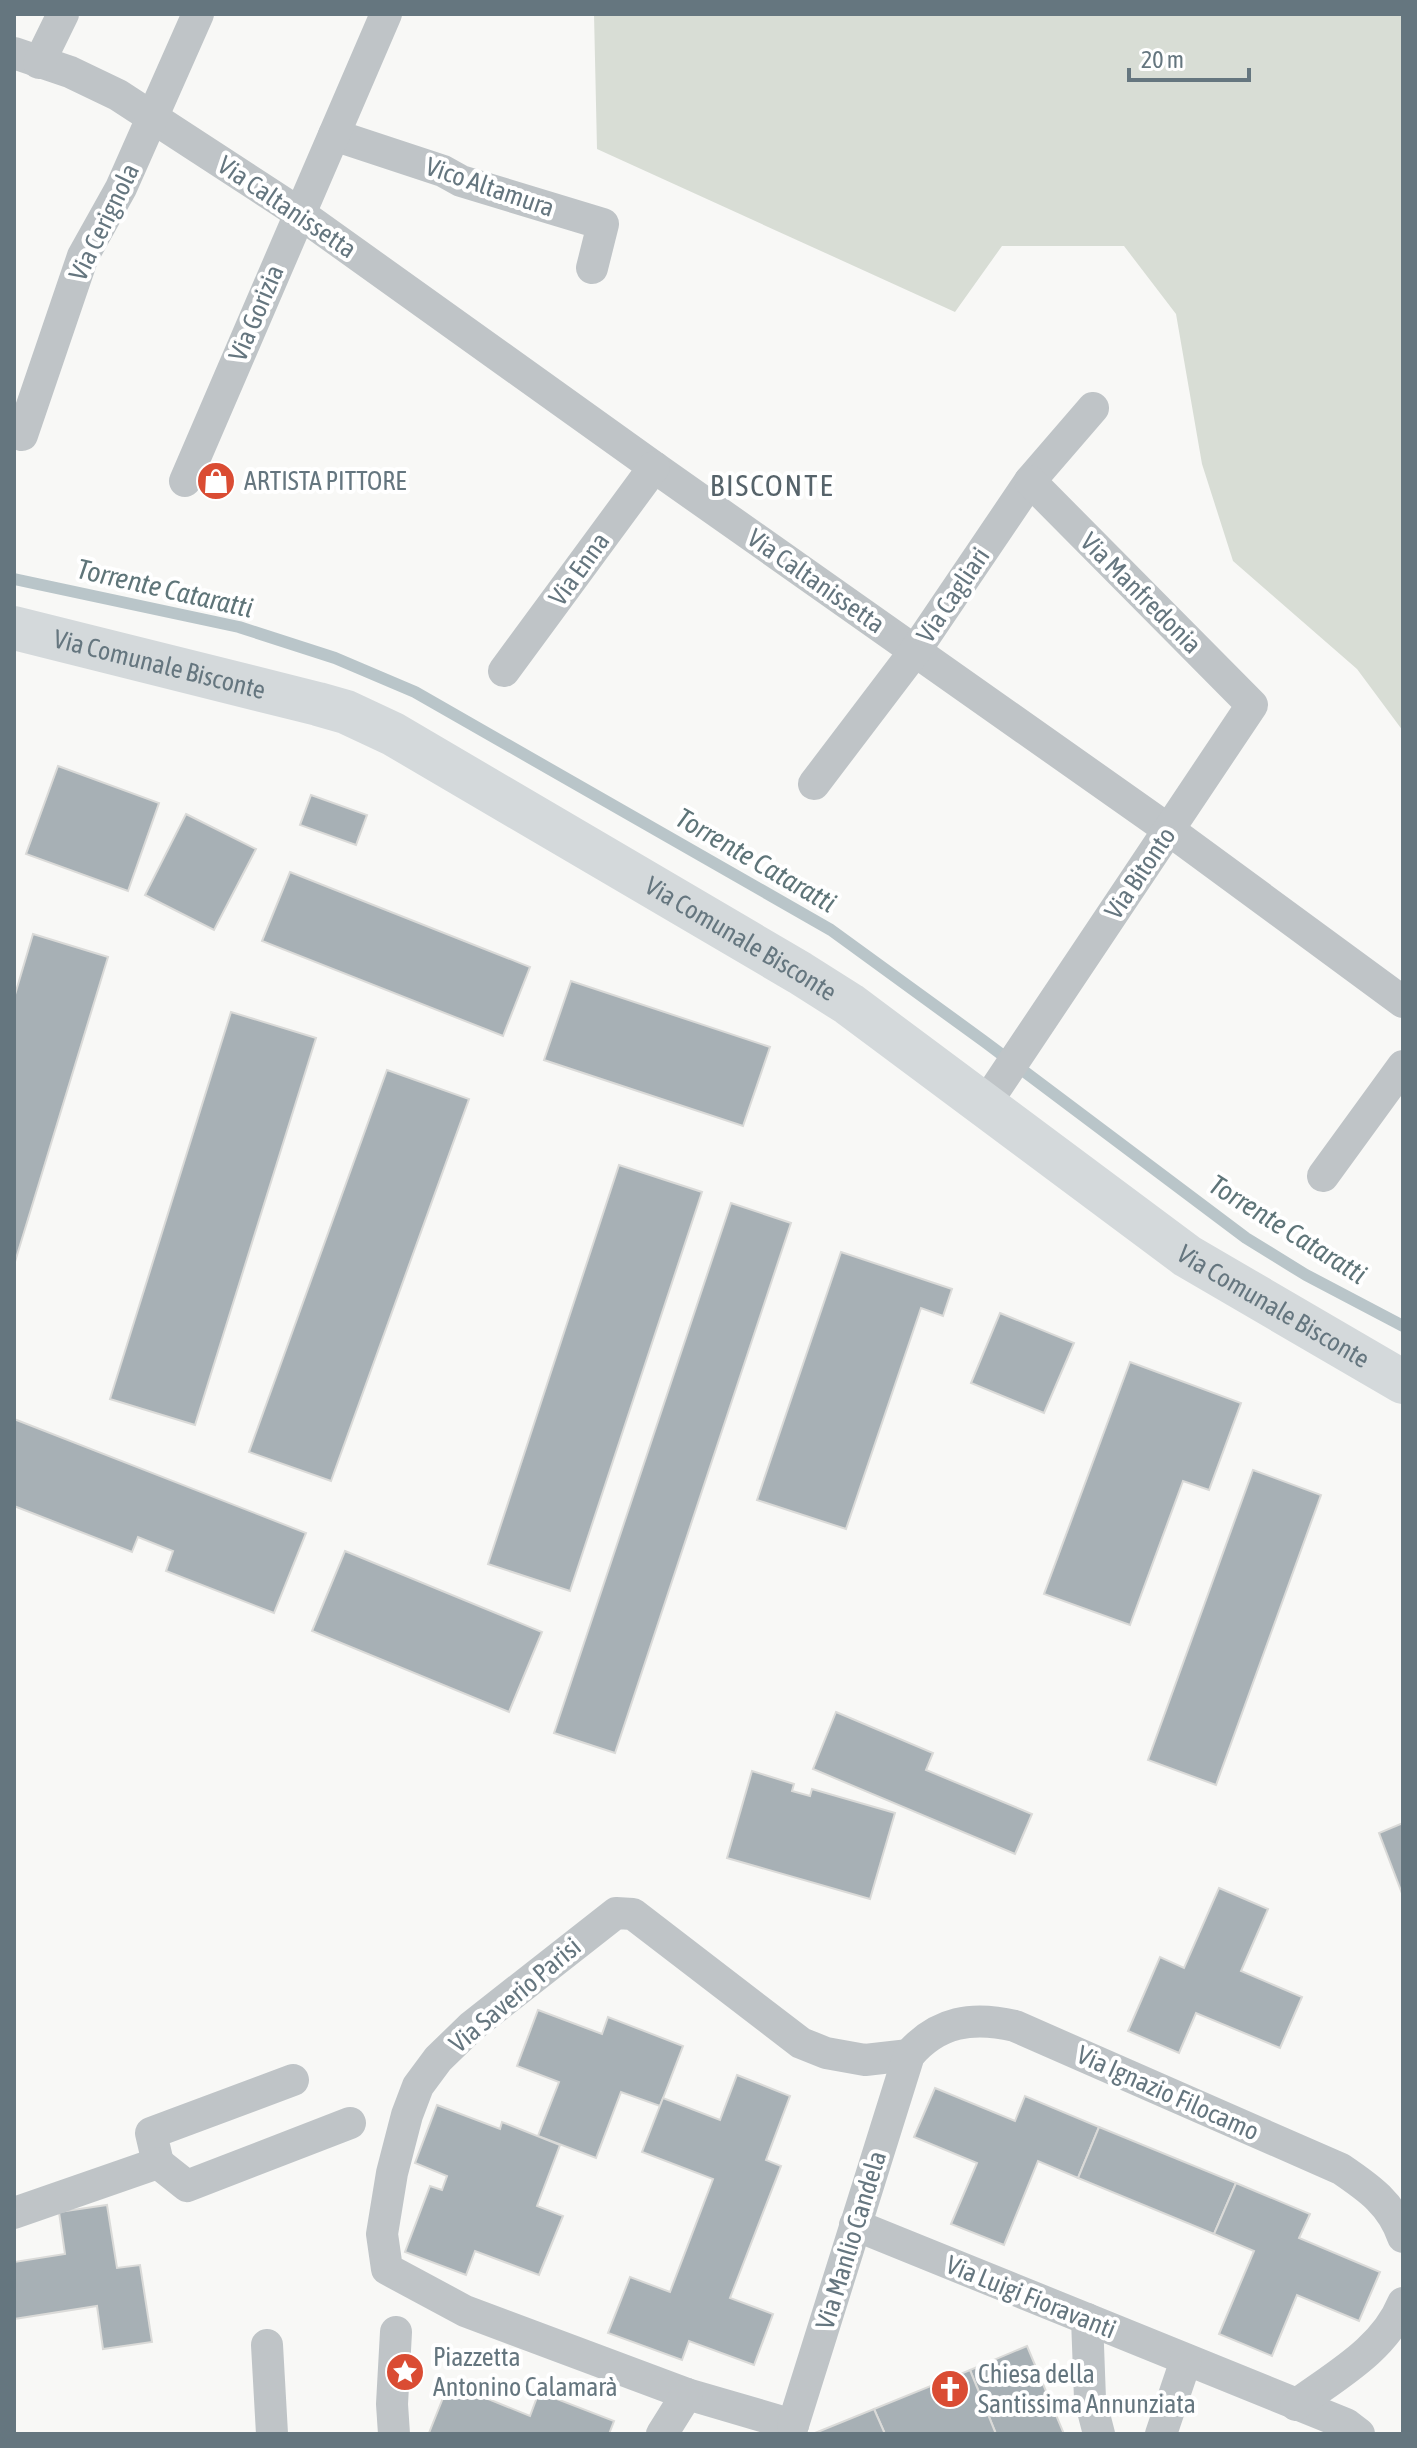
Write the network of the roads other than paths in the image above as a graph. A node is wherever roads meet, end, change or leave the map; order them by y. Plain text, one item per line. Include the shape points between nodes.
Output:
1 (63, 14) edge
2 (198, 14) edge
3 (386, 14) edge
4 (27, 58) edge
5 (153, 117) junction
6 (334, 135) junction
7 (299, 213) junction
8 (592, 268) dead end
9 (1093, 408) dead end
10 (22, 435) dead end
11 (654, 467) junction
12 (185, 481) dead end
13 (1030, 481) junction
14 (14, 628) edge
15 (915, 651) junction
16 (504, 671) dead end
17 (1252, 705) joint
18 (814, 784) dead end
19 (1169, 830) junction
20 (1403, 1002) edge
21 (1403, 1066) edge
22 (992, 1094) junction
23 (1323, 1176) dead end
24 (1403, 1382) edge
25 (909, 2055) junction
26 (293, 2080) dead end
27 (350, 2123) dead end
28 (158, 2163) junction
29 (14, 2213) edge
30 (855, 2225) junction
31 (1403, 2237) edge
32 (1403, 2303) edge
33 (1087, 2319) junction
34 (396, 2332) dead end
35 (267, 2345) dead end
36 (1186, 2360) junction
37 (687, 2394) junction
38 (1296, 2405) junction
39 (795, 2429) edge
40 (272, 2434) edge
41 (394, 2434) edge
42 (662, 2434) edge
43 (1099, 2434) edge
44 (1161, 2434) edge
45 (1359, 2434) edge

1 - 4 street
2 - 5 street, Via Cerignola
3 - 6 street, Via Gorizia
4 - 5 street, Via Caltanissetta via 70,72
5 - 7 street, Via Caltanissetta
5 - 10 street, Via Cerignola via 83,256
6 - 7 street, Via Gorizia
6 - 8 street, Vico Altamura via 603,224
7 - 11 street, Via Caltanissetta
7 - 12 street, Via Gorizia
9 - 13 street, Via Cagliari
11 - 15 street, Via Caltanissetta
11 - 16 street, Via Enna
13 - 15 street, Via Cagliari
13 - 17 street, Via Manfredonia
14 - 22 street, Via Comunale Bisconte via 304,700 371,723 800,973
15 - 18 street, Via Cagliari
15 - 19 street, Via Caltanissetta
17 - 19 street, Via Bitonto
19 - 20 street, Via Caltanissetta
19 - 22 street, Via Bitonto
21 - 23 street
22 - 24 street, Via Comunale Bisconte via 1187,1256
25 - 30 street, Via Manlio Candela
25 - 31 street, Via Ignazio Filocamo via 923,2038 949,2026 991,2020 1015,2026 1341,2169 1390,2208
25 - 37 street, Via Saverio Parisi via 865,2060 801,2043 625,1911 472,2026 418,2086 392,2173 382,2234 387,2269 465,2311
26 - 28 street via 151,2133
27 - 28 street via 187,2186
28 - 29 street
30 - 33 street, Via Luigi Fioravanti
30 - 39 street, Via Manlio Candela
32 - 38 street via 1386,2334
33 - 36 street, Via Luigi Fioravanti
33 - 43 street via 1090,2399
34 - 41 street
35 - 40 street
36 - 38 street, Via Luigi Fioravanti
36 - 44 street
37 - 39 street, Via Saverio Parisi
37 - 42 street
38 - 45 street, Via Luigi Fioravanti

